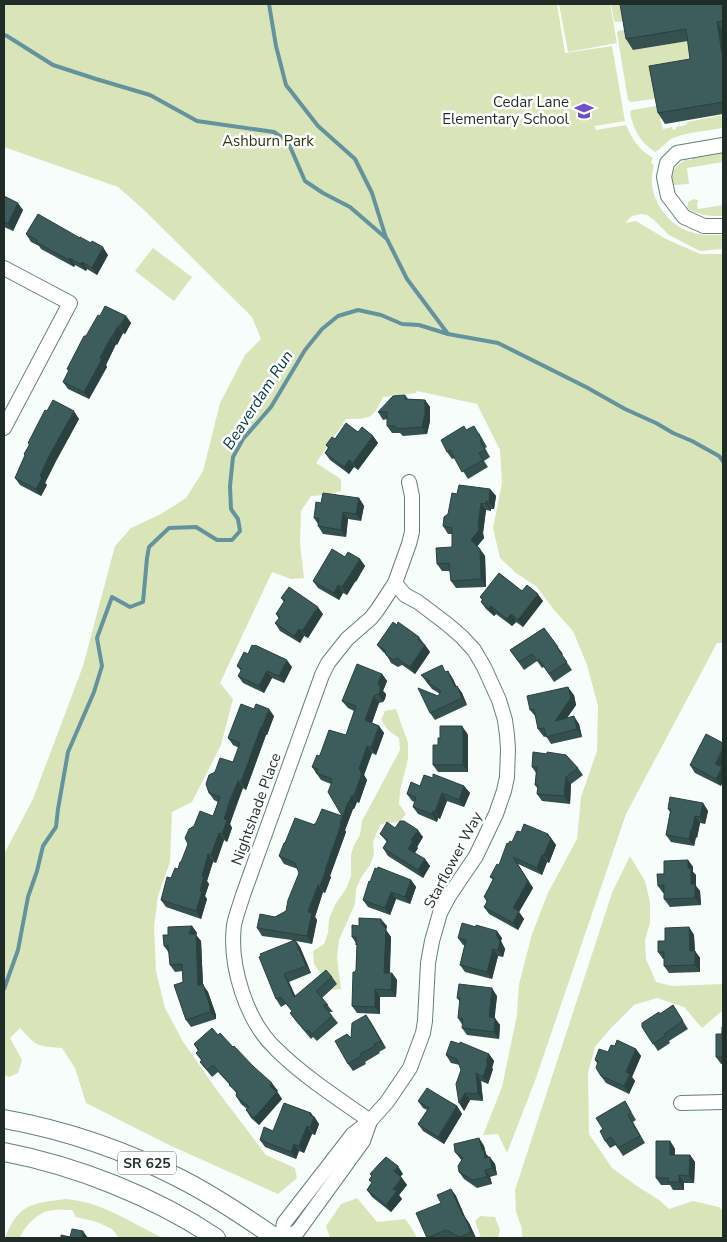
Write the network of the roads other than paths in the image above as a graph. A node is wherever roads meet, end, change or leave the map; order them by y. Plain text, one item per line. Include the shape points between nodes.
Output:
1 (723, 145) edge
2 (723, 226) edge
3 (4, 268) edge
4 (4, 428) edge
5 (409, 482) dead end
6 (395, 583) junction
7 (723, 1102) edge
8 (681, 1103) dead end
9 (4, 1119) edge
10 (370, 1121) junction
11 (4, 1152) edge
12 (216, 1238) edge
13 (276, 1238) edge
14 (281, 1238) edge
15 (285, 1238) edge

1 - 2 street via 677,153 667,163 664,177 668,196 684,217 704,226
3 - 4 street via 70,303
5 - 6 street, Nightshade Place via 412,532
6 - 10 street, Starflower Way via 405,595 447,624 474,650 499,700 508,749 505,784 496,814 476,856 440,913 428,963 425,1021 417,1051 410,1068
6 - 10 street, Nightshade Place via 371,618 347,639 322,675 243,895 233,938 239,984 247,1006 274,1048
7 - 8 street
9 - 13 main road, SR 625 via 73,1135 150,1164 182,1179
10 - 14 street, Starflower Way via 353,1134 284,1223
10 - 15 street, Starflower Way via 364,1141 298,1230
11 - 12 main road, SR 625 via 61,1166 117,1187 168,1210

